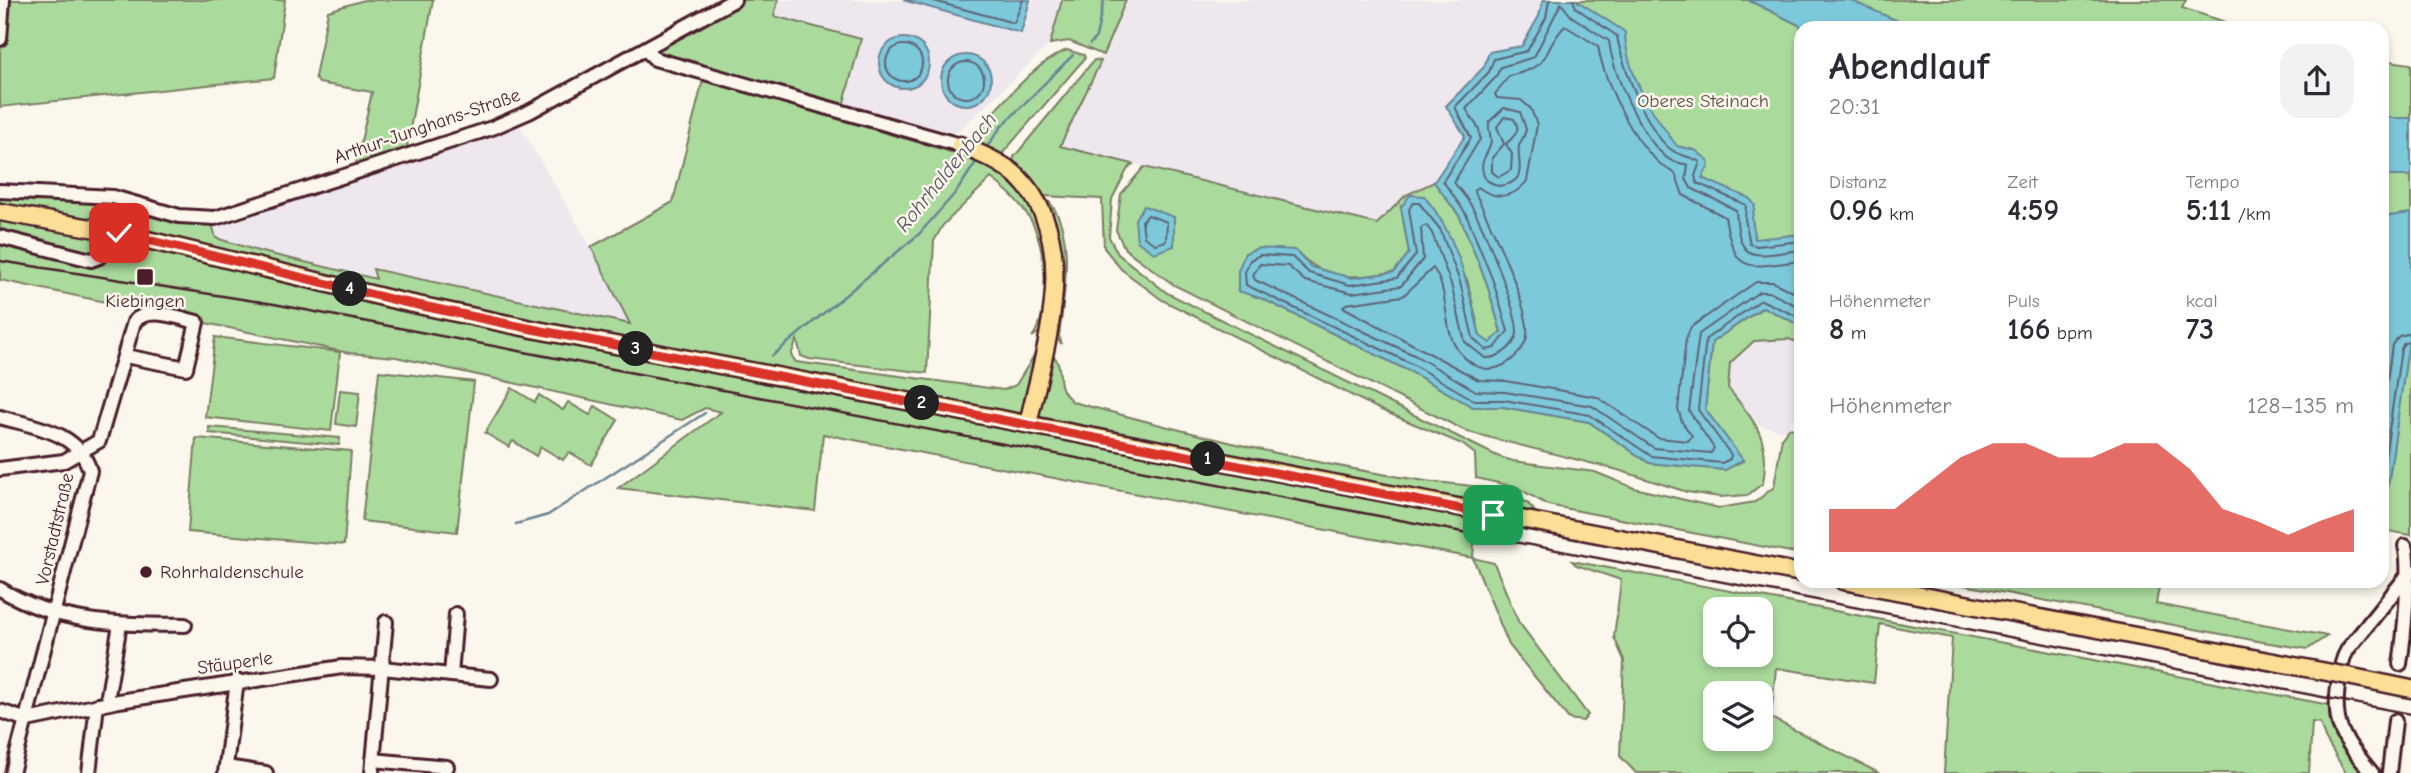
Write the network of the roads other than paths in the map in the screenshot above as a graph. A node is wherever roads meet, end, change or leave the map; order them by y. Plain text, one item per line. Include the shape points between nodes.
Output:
1 (3, 0) edge
2 (734, 0) edge
3 (0, 38) edge
4 (646, 50) junction
5 (965, 147) joint
6 (0, 191) edge
7 (113, 197) junction
8 (0, 212) edge
9 (0, 237) edge
10 (125, 356) junction
11 (0, 417) edge
12 (1028, 424) junction
13 (82, 452) junction
14 (2, 467) edge
15 (2405, 546) dead end
16 (2410, 571) edge
17 (1794, 572) edge
18 (1880, 588) edge
19 (0, 589) edge
20 (456, 614) dead end
21 (55, 615) junction
22 (386, 622) dead end
23 (120, 624) junction
24 (185, 625) dead end
25 (2400, 664) dead end
26 (382, 668) junction
27 (451, 675) junction
28 (491, 679) dead end
29 (237, 681) junction
30 (2411, 689) edge
31 (108, 695) dead end
32 (97, 705) junction
33 (0, 711) edge
34 (27, 720) junction
35 (2395, 721) dead end
36 (0, 760) edge
37 (372, 766) edge
38 (447, 767) dead end
39 (13, 769) edge
40 (226, 770) edge
41 (89, 773) edge
42 (266, 773) edge
43 (2372, 773) edge
44 (2389, 773) edge

1 - 3 street
2 - 4 street, Arthur-Junghans-Straße
4 - 5 street via 655,59
4 - 7 street, Arthur-Junghans-Straße via 492,128 215,218 179,216
5 - 12 main road via 1016,175 1039,204 1049,229 1055,279
6 - 7 street, Arthur-Junghans-Straße
7 - 9 street, bridge via 104,246 99,257 91,260
8 - 12 main road via 119,233 532,329
10 - 10 street via 134,322 140,316 149,312 197,322 186,368
10 - 13 street via 99,441
11 - 13 street via 55,433
12 - 17 main road
13 - 14 street via 64,461
13 - 21 street, Vorstadtstraße via 90,471
15 - 16 street
16 - 25 street
16 - 43 street via 2341,662 2335,711 2338,728
18 - 30 main road
19 - 21 street, Vorstadtstraße
20 - 27 street
21 - 23 street, Vorstadtstraße
21 - 34 street, Vorstadtstraße
22 - 26 street
23 - 24 street, Vorstadtstraße
23 - 31 street
26 - 27 street, Stäuperle
26 - 29 street, Stäuperle via 342,667
26 - 37 street
27 - 28 street, Stäuperle
29 - 32 street, Stäuperle
29 - 40 street
32 - 34 street, Stäuperle
32 - 41 street
33 - 34 street
34 - 39 street, Vorstadtstraße
35 - 44 street
36 - 39 street
37 - 38 street
40 - 42 street

